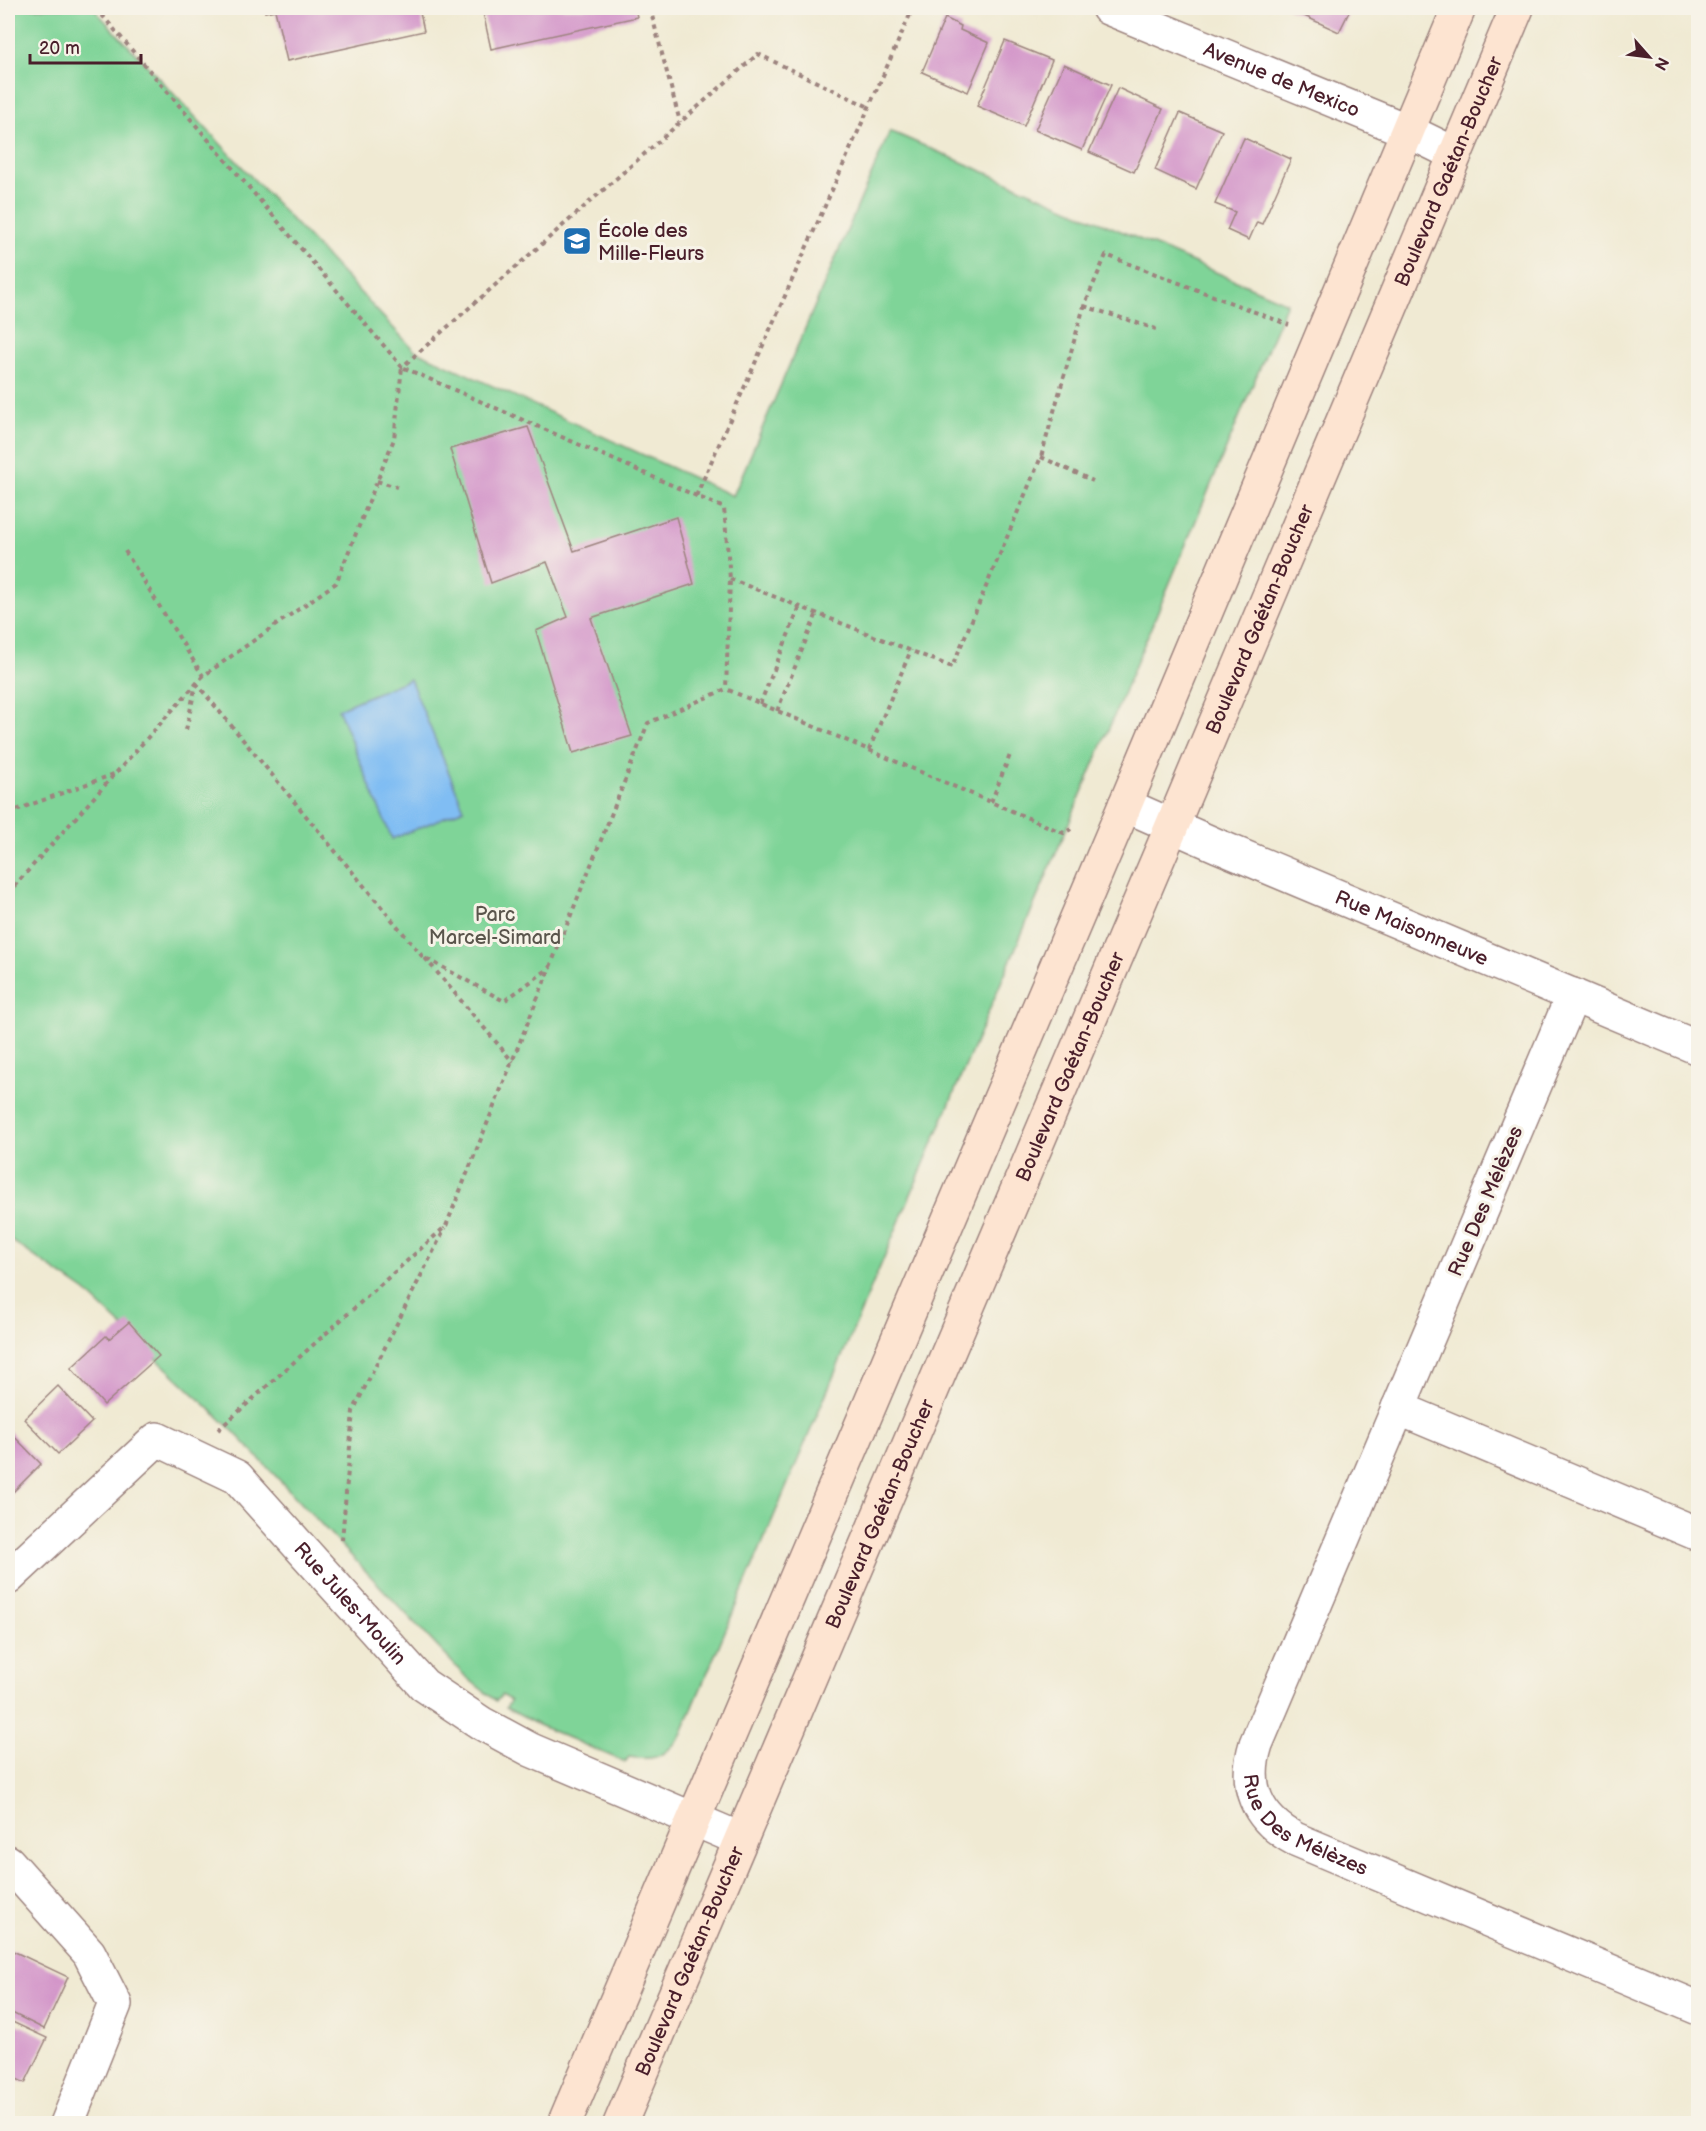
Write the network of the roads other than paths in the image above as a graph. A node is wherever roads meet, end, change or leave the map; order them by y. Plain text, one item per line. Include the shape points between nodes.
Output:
1 (1107, 8) edge
2 (1459, 8) edge
3 (1517, 8) edge
4 (1408, 131) junction
5 (1455, 154) junction
6 (1125, 805) junction
7 (1172, 826) junction
8 (1573, 995) junction
9 (1698, 1048) edge
10 (1398, 1408) junction
11 (1698, 1534) edge
12 (8, 1578) edge
13 (694, 1820) junction
14 (740, 1839) junction
15 (8, 1862) edge
16 (1698, 2008) edge
17 (67, 2124) edge
18 (564, 2124) edge
19 (620, 2124) edge

1 - 4 street, Avenue de Mexico
2 - 4 street
3 - 5 street, Boulevard Gaétan-Boucher
4 - 5 street, Avenue de Mexico
4 - 6 street
5 - 7 street, Boulevard Gaétan-Boucher
6 - 7 street, Rue Maisonneuve
6 - 13 street
7 - 8 street, Rue Maisonneuve
7 - 14 street, Boulevard Gaétan-Boucher
8 - 9 street, Rue Maisonneuve
8 - 10 street, Rue Des Mélèzes
10 - 11 street
10 - 16 street, Rue Des Mélèzes via 1256,1744 1251,1775 1258,1806 1274,1826 1295,1839
12 - 13 street, Rue Jules-Moulin via 157,1439 237,1477 424,1684 481,1723 531,1749
13 - 14 street, Rue Jules-Moulin
13 - 18 street
14 - 19 street, Boulevard Gaétan-Boucher
15 - 17 street via 89,1953 115,2004

